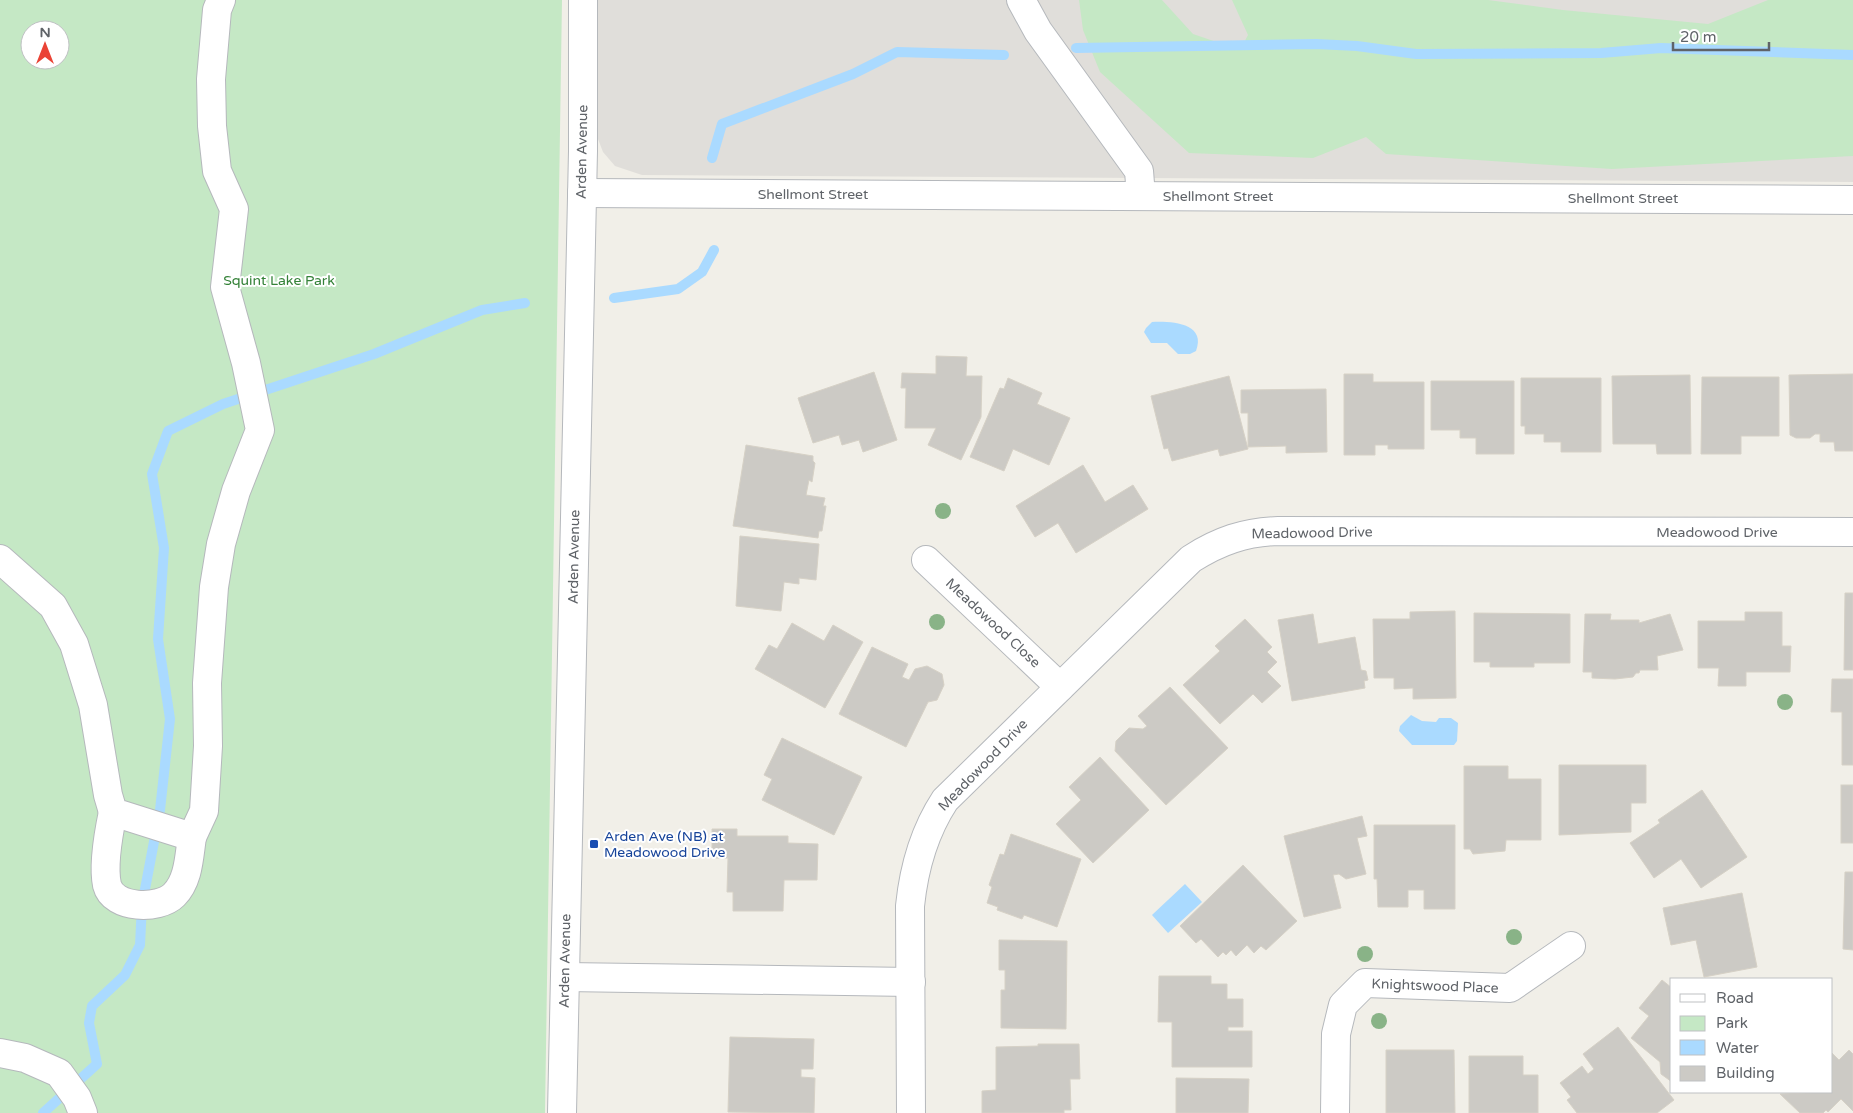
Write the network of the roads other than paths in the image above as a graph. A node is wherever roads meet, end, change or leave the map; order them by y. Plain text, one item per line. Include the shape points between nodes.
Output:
1 (221, 0) edge
2 (583, 0) edge
3 (1021, 0) edge
4 (582, 193) junction
5 (1141, 196) junction
6 (1853, 200) edge
7 (1853, 532) edge
8 (0, 558) edge
9 (926, 560) dead end
10 (1060, 687) junction
11 (121, 814) junction
12 (187, 834) junction
13 (1571, 946) dead end
14 (565, 976) junction
15 (911, 982) junction
16 (0, 1053) edge
17 (80, 1106) edge
18 (562, 1113) edge
19 (912, 1113) edge
20 (1335, 1113) edge

1 - 12 street via 217,10 211,79 217,171 234,209 225,287 260,430 236,491 214,587 207,684 204,811
2 - 4 street, Arden Avenue
3 - 5 street via 1038,31 1138,171
4 - 5 street, Shellmont Street
4 - 14 street, Arden Avenue
5 - 6 street, Shellmont Street
7 - 10 street, Meadowood Drive via 1254,532 1212,545 1191,559
8 - 11 street via 53,606 74,644 93,705 108,795
9 - 10 street, Meadowood Close
10 - 15 street, Meadowood Drive via 945,800 931,824 912,886
11 - 12 street
11 - 12 street via 108,839 107,884 112,895 127,904 158,903 174,895 186,876
13 - 20 street, Knightswood Place via 1510,988 1366,983 1343,1005 1336,1034
14 - 15 street
14 - 18 street, Arden Avenue
15 - 19 street, Meadowood Drive
16 - 17 street via 25,1058 59,1073

